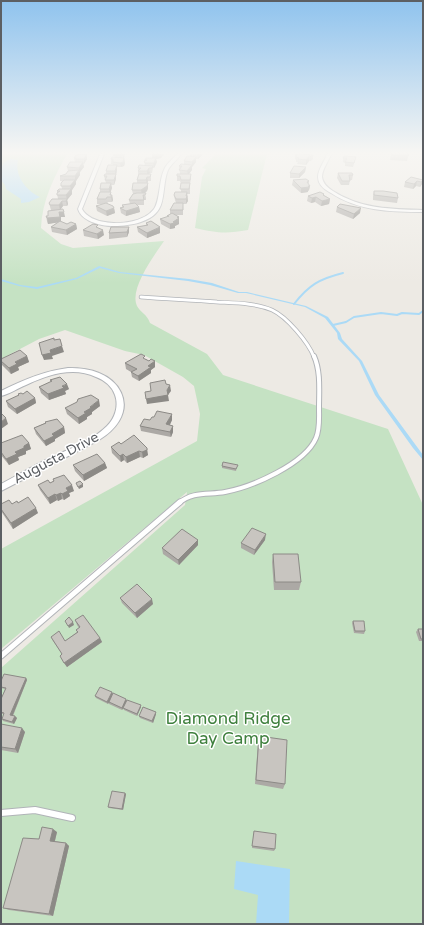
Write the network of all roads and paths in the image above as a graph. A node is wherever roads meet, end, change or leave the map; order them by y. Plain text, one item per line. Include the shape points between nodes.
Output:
1 (85, 197) edge
2 (160, 197) edge
3 (338, 197) edge
4 (423, 211) edge
5 (141, 297) dead end
6 (1, 394) edge
7 (1, 488) edge
8 (1, 656) edge
9 (1, 813) edge
10 (72, 818) dead end

1 - 2 street via 80,209 83,214 92,220 114,224 138,221 154,212 158,208
3 - 4 street via 377,209
5 - 8 lane via 244,304 270,308 274,311 299,332 315,355 319,392 316,438 313,445 296,460 242,488 184,498
6 - 7 street, Augusta Drive via 43,374 79,370 108,380 117,390 120,406 116,420 101,435
9 - 10 lane via 35,810

